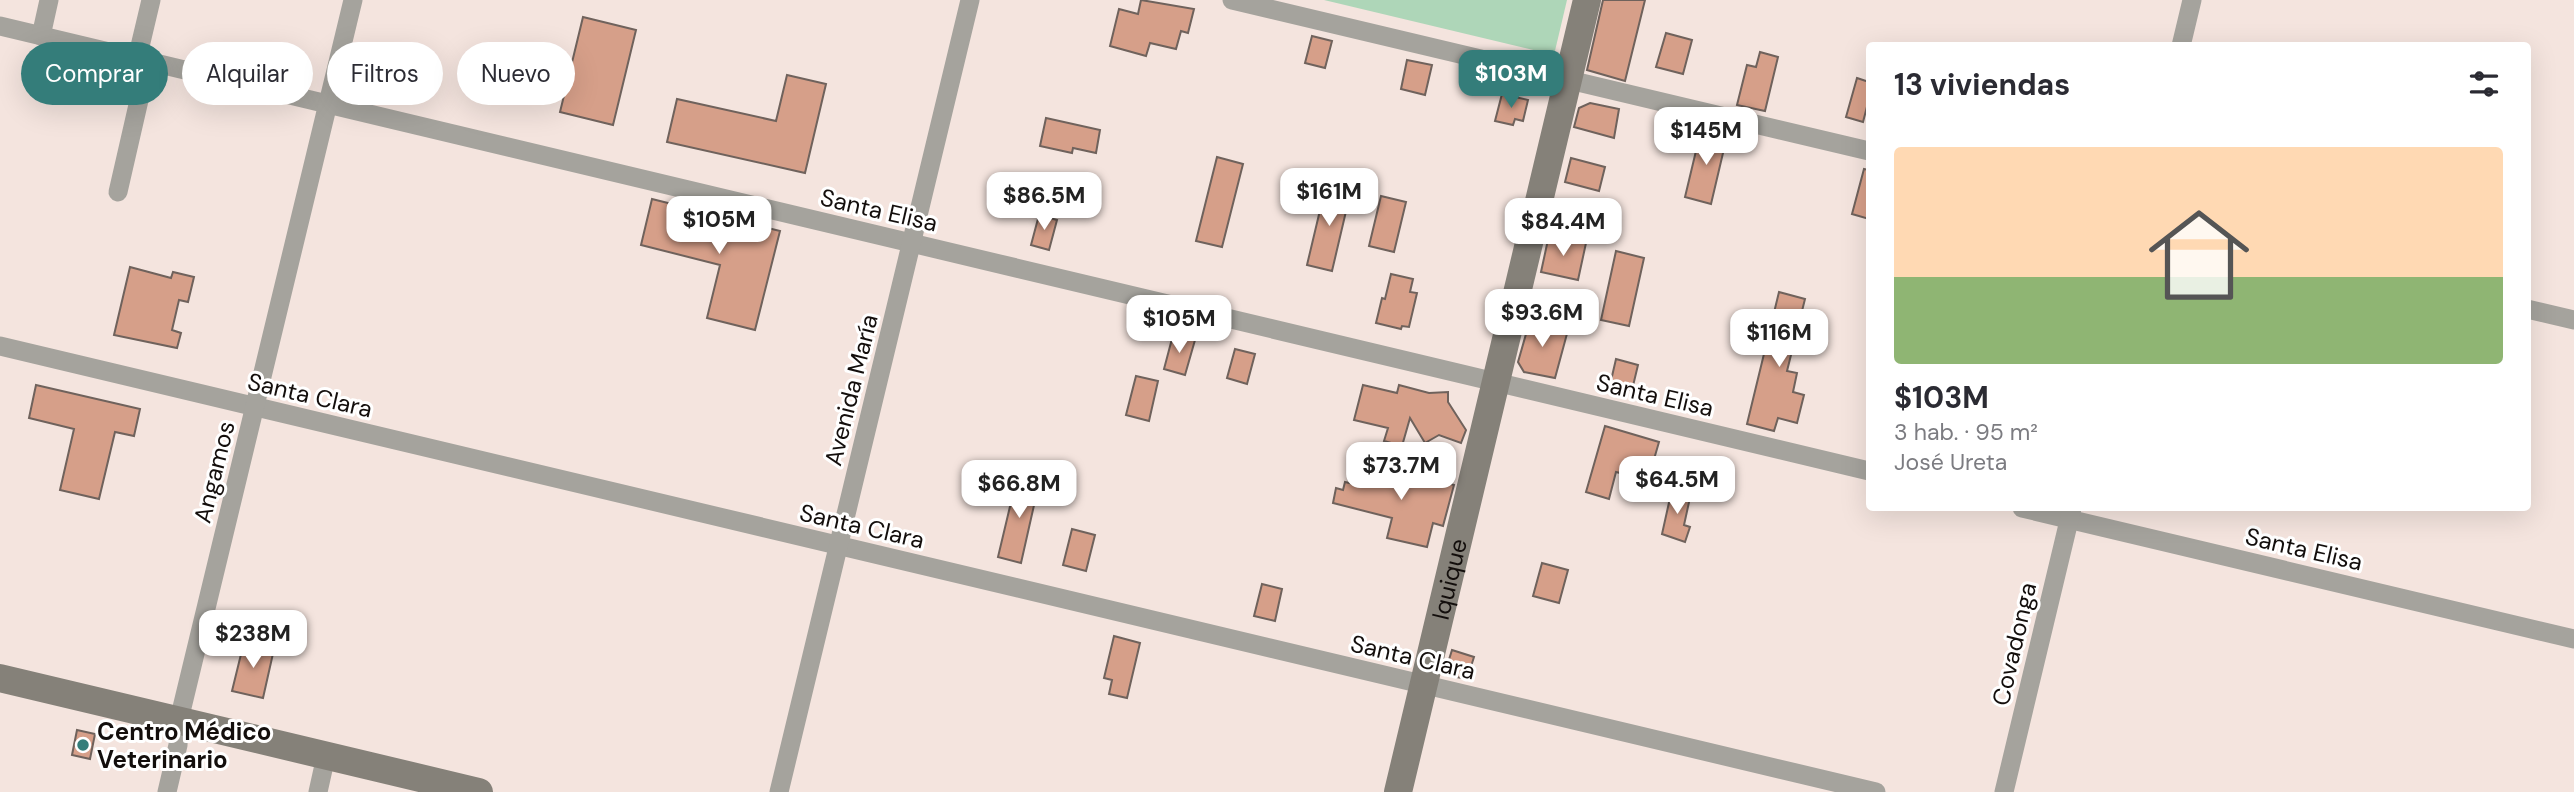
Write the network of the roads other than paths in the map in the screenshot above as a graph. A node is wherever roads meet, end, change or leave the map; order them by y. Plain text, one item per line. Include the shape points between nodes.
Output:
1 (49, 0) edge
2 (151, 0) edge
3 (353, 0) edge
4 (970, 0) edge
5 (1232, 0) edge
6 (1587, 0) edge
7 (2192, 0) edge
8 (1301, 8) edge
9 (0, 26) edge
10 (41, 36) junction
11 (66, 42) edge
12 (145, 42) edge
13 (343, 42) edge
14 (2182, 42) edge
15 (168, 66) edge
16 (1569, 79) junction
17 (327, 104) edge
18 (134, 105) edge
19 (328, 105) edge
20 (332, 105) edge
21 (1866, 150) edge
22 (118, 192) dead end
23 (911, 243) junction
24 (2531, 310) edge
25 (2574, 320) edge
26 (0, 346) edge
27 (1496, 382) junction
28 (255, 407) junction
29 (1866, 470) edge
30 (2051, 511) edge
31 (2070, 513) edge
32 (839, 546) junction
33 (2574, 639) edge
34 (0, 678) edge
35 (1424, 685) junction
36 (178, 720) junction
37 (326, 756) junction
38 (167, 792) edge
39 (318, 792) edge
40 (479, 792) edge
41 (779, 792) edge
42 (1398, 792) edge
43 (1876, 792) edge
44 (2004, 792) edge

1 - 10 street
2 - 12 street
3 - 13 street, Angamos
4 - 23 street, Avenida María
5 - 8 street
6 - 16 street, Iquique
7 - 14 street
8 - 16 street
9 - 10 street, Santa Elisa
10 - 11 street, Santa Elisa
15 - 17 street, Santa Elisa
16 - 21 street
16 - 27 street, Iquique
18 - 22 street
19 - 28 street, Angamos
20 - 23 street, Santa Elisa
23 - 27 street, Santa Elisa
23 - 32 street, Avenida María
24 - 25 street
26 - 28 street, Santa Clara
27 - 29 street, Santa Elisa
27 - 35 street, Iquique
28 - 32 street, Santa Clara
28 - 36 street, Angamos
30 - 31 street, Santa Elisa
31 - 33 street, Santa Elisa
31 - 44 street, Covadonga
32 - 35 street, Santa Clara
32 - 41 street, Avenida María
34 - 36 street
35 - 42 street, Iquique
35 - 43 street, Santa Clara
36 - 37 street
36 - 38 street, Angamos via 178,745
37 - 39 street
37 - 40 street

